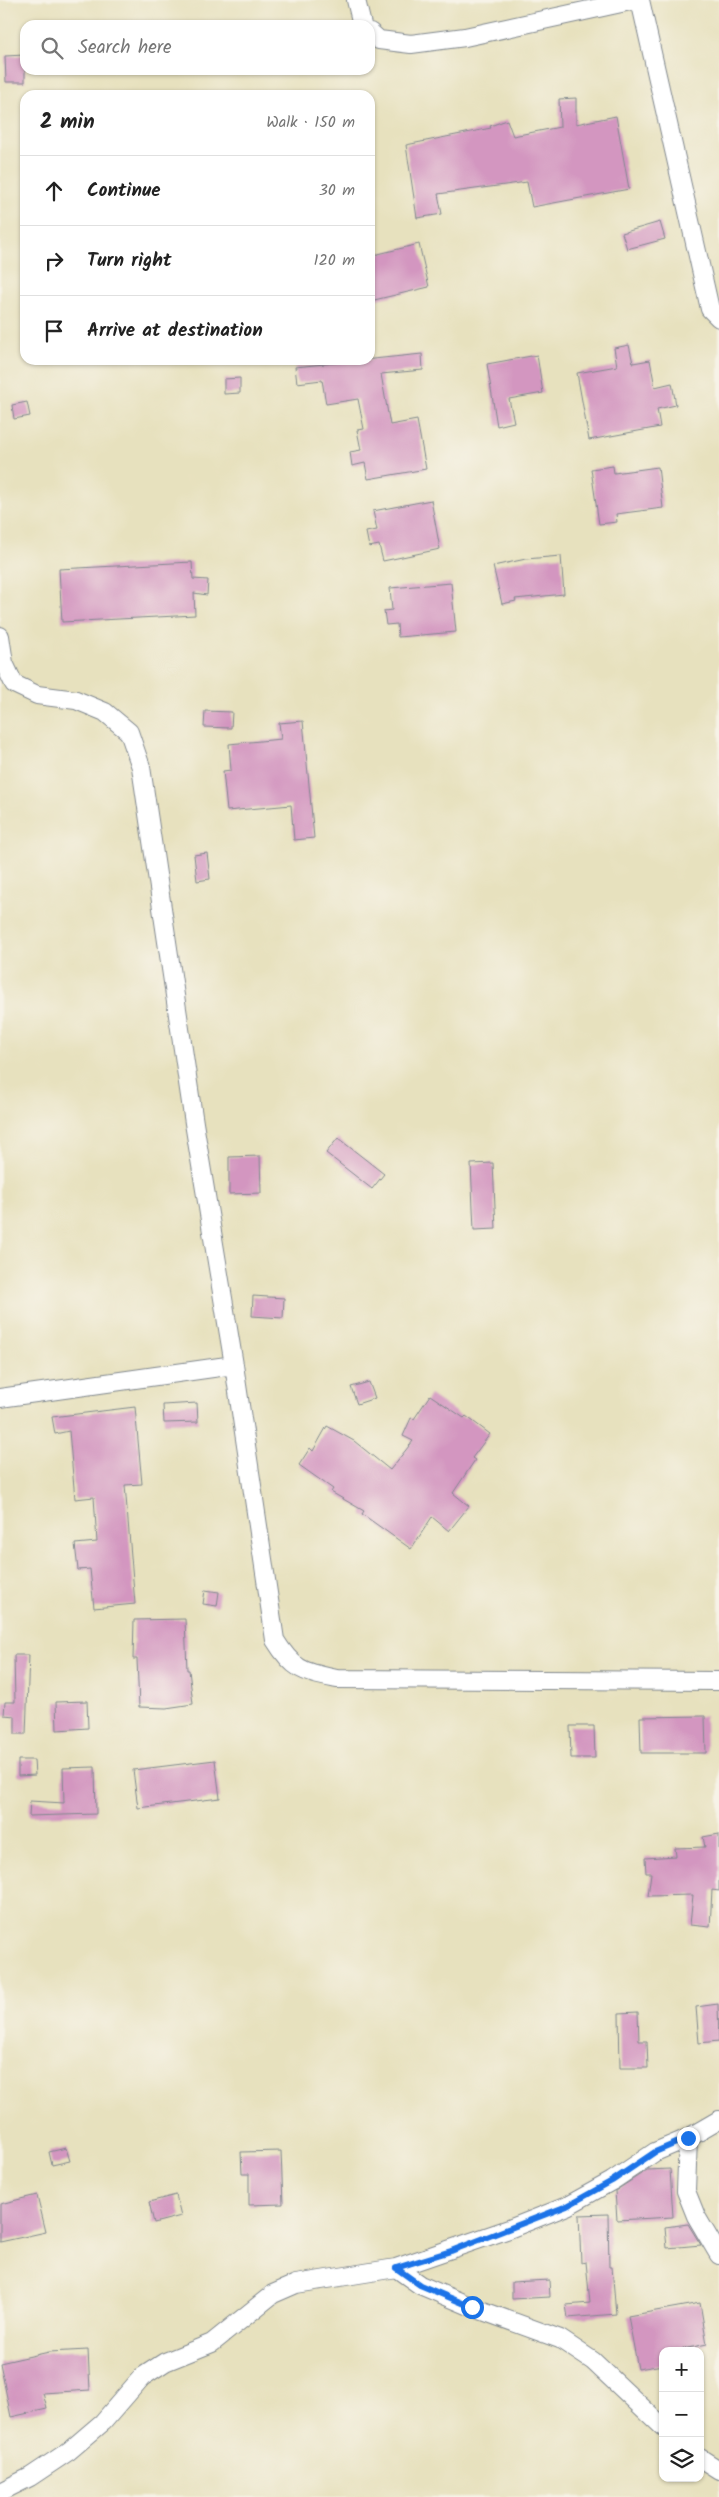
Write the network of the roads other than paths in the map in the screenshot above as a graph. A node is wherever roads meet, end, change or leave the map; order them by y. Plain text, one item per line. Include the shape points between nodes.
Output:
1 (356, 0) edge
2 (635, 0) edge
3 (640, 0) edge
4 (361, 20) edge
5 (375, 36) edge
6 (719, 318) edge
7 (0, 636) edge
8 (234, 1365) junction
9 (0, 1398) edge
10 (719, 1681) edge
11 (719, 2120) edge
12 (688, 2138) junction
13 (719, 2254) edge
14 (396, 2268) junction
15 (659, 2423) edge
16 (704, 2461) edge
17 (719, 2470) edge
18 (30, 2477) junction
19 (0, 2492) edge
20 (11, 2497) edge

1 - 4 street
2 - 5 street via 465,37 411,44 379,40
3 - 6 street via 710,309
7 - 8 street via 4,663 14,684 37,696 76,700 105,712 129,732 141,767
8 - 9 street
8 - 10 street via 275,1640 286,1658 304,1672 337,1679
11 - 12 street
12 - 13 street via 686,2191 696,2216
12 - 14 street via 655,2152 567,2206 451,2251
14 - 15 street via 420,2285 560,2339 593,2361
14 - 18 street via 296,2284 273,2294 212,2343 165,2362 142,2377 103,2422 69,2451
16 - 17 street
18 - 19 street
18 - 20 street

